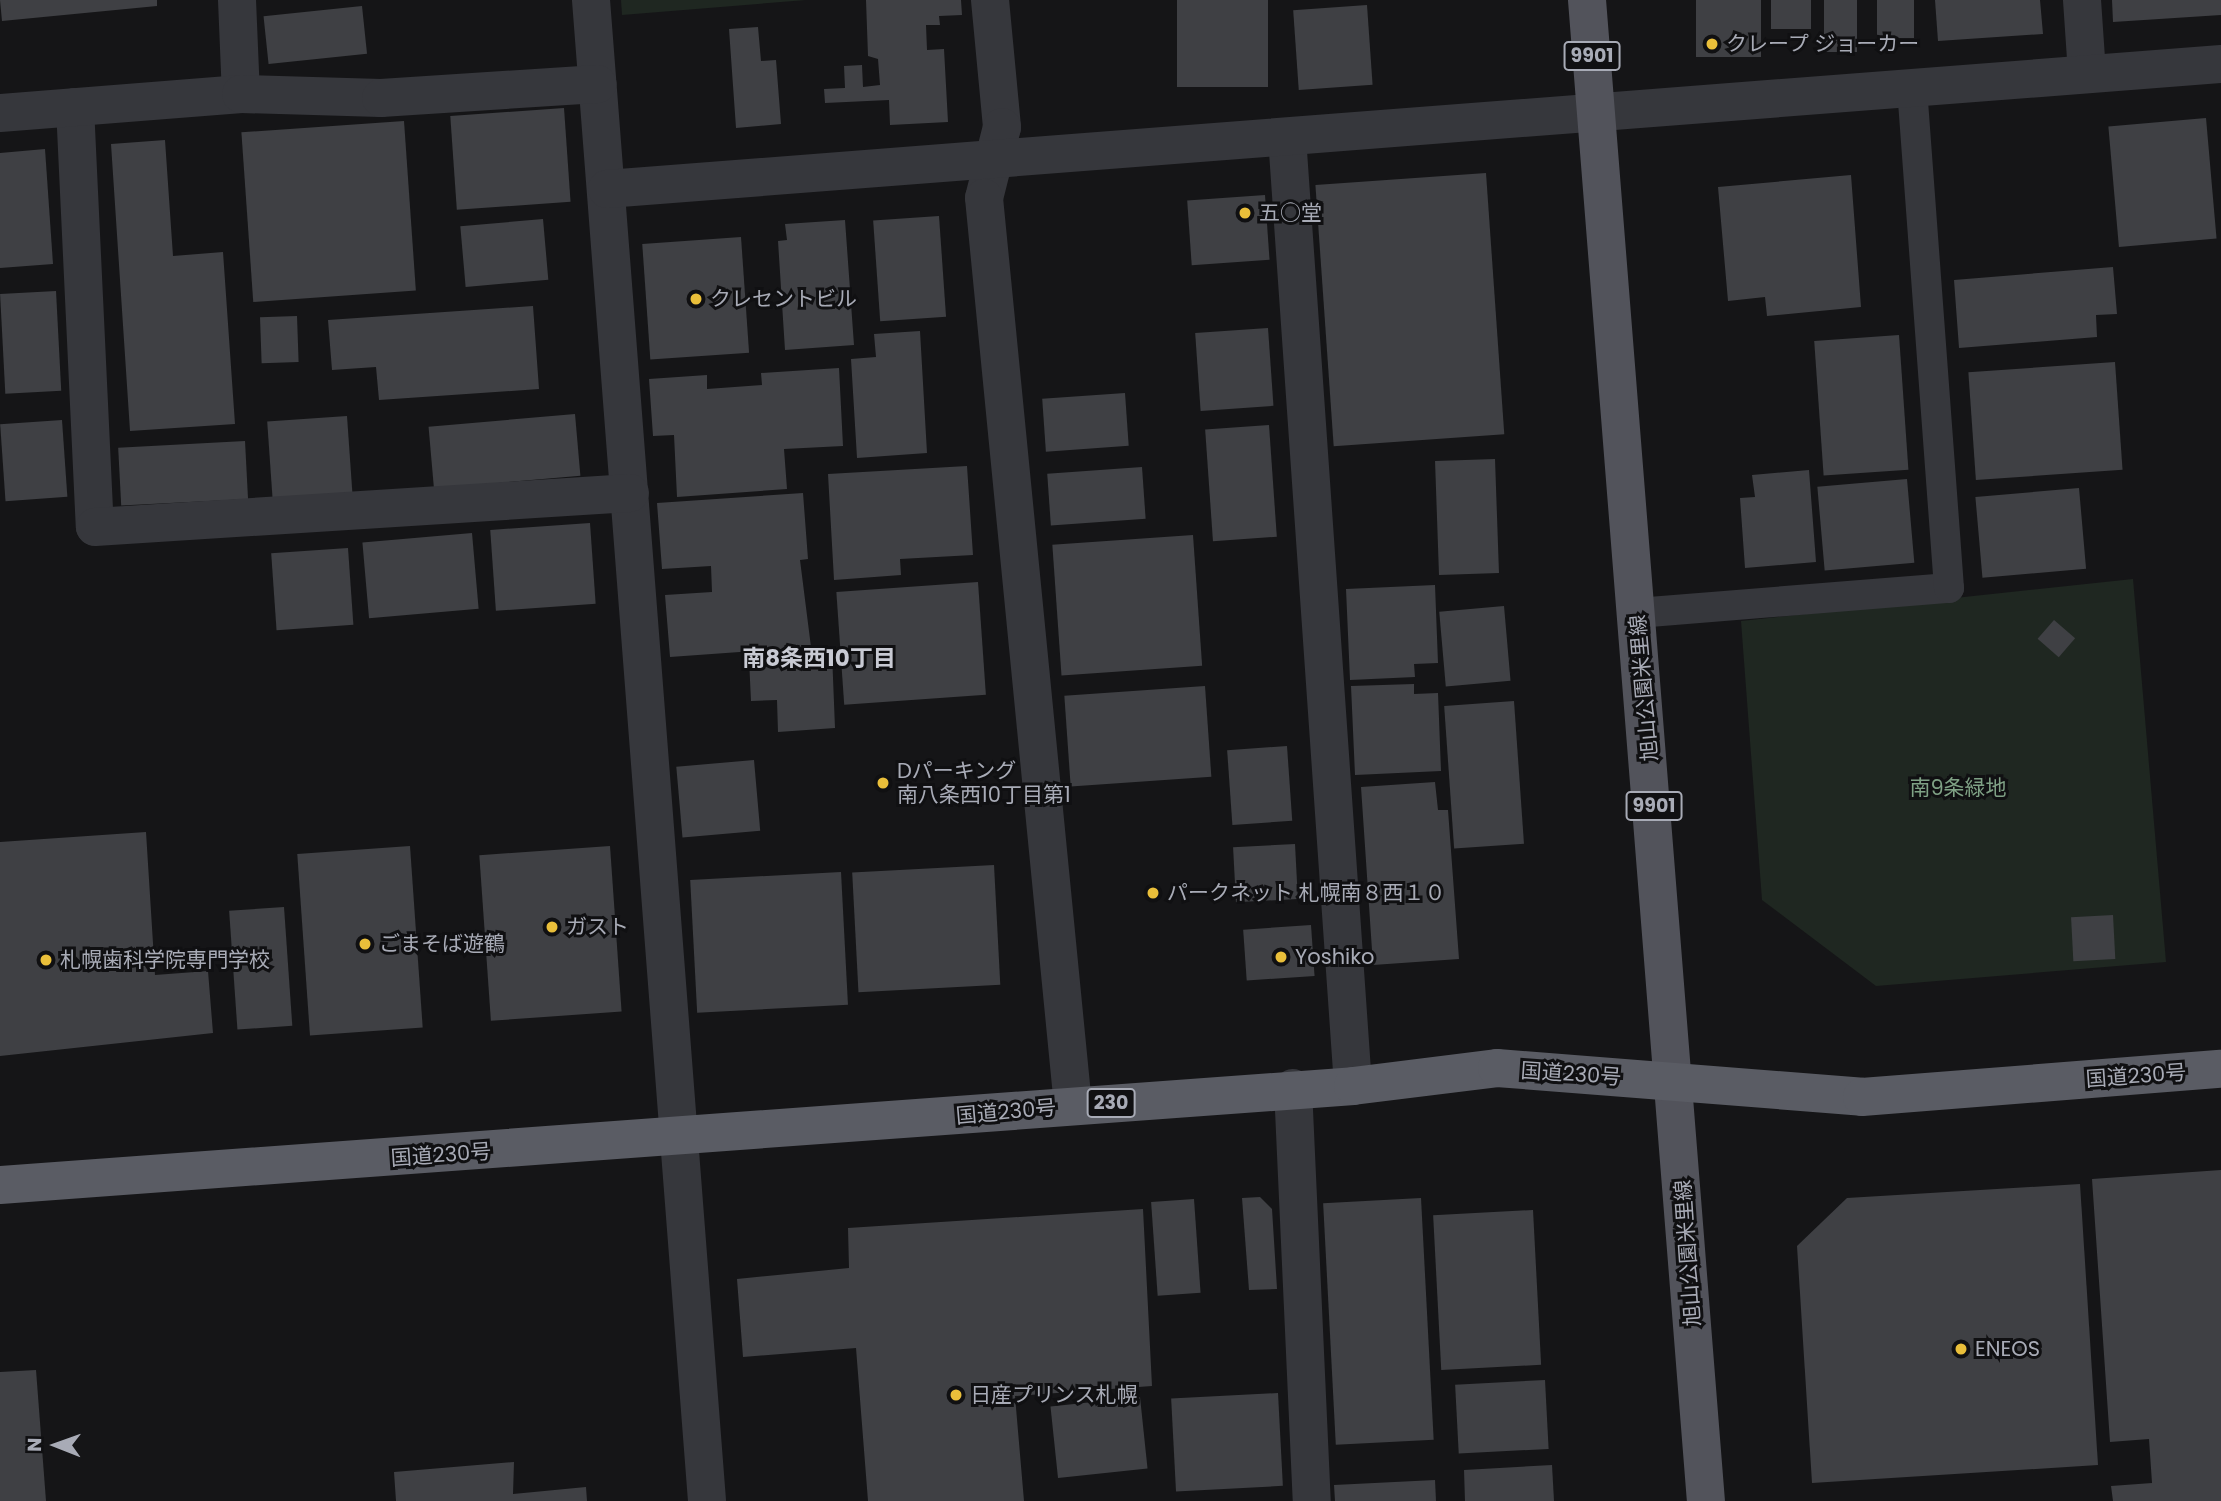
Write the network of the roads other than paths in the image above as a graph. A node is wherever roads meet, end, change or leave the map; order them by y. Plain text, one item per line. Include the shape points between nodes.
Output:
1 (237, 0) edge
2 (591, 0) edge
3 (990, 0) edge
4 (1587, 0) edge
5 (2082, 0) edge
6 (2221, 64) edge
7 (2087, 74) junction
8 (598, 84) junction
9 (1912, 88) junction
10 (241, 94) junction
11 (75, 107) junction
12 (1596, 112) junction
13 (0, 113) edge
14 (1287, 137) junction
15 (993, 160) junction
16 (607, 190) junction
17 (630, 493) junction
18 (1637, 613) junction
19 (2221, 1069) edge
20 (1674, 1082) junction
21 (1353, 1086) junction
22 (1293, 1088) junction
23 (1073, 1106) junction
24 (680, 1138) junction
25 (0, 1185) edge
26 (707, 1501) edge
27 (1312, 1501) edge
28 (1706, 1501) edge

1 - 10 street
2 - 8 street
3 - 15 street via 1002,127
4 - 12 main road, 旭山公園米里線 / 9901
5 - 7 street
6 - 7 street
7 - 9 street
8 - 10 street via 381,98
8 - 16 street
9 - 12 street
9 - 18 lane via 1949,588
10 - 11 street
11 - 13 street
11 - 17 street via 95,527
12 - 14 street
12 - 18 main road, 旭山公園米里線 / 9901
14 - 15 street
14 - 21 street
15 - 16 street
15 - 23 street via 984,198
16 - 17 street
17 - 24 street
18 - 20 main road, 旭山公園米里線 / 9901
19 - 20 highway, 国道230号 / 230 via 1862,1097
20 - 21 highway, 国道230号 / 230 via 1497,1068
20 - 28 main road, 旭山公園米里線 / 9901
21 - 22 highway, 国道230号 / 230
22 - 23 highway, 国道230号 / 230
22 - 27 street
23 - 24 highway, 国道230号 / 230
24 - 25 highway, 国道230号 / 230
24 - 26 street

